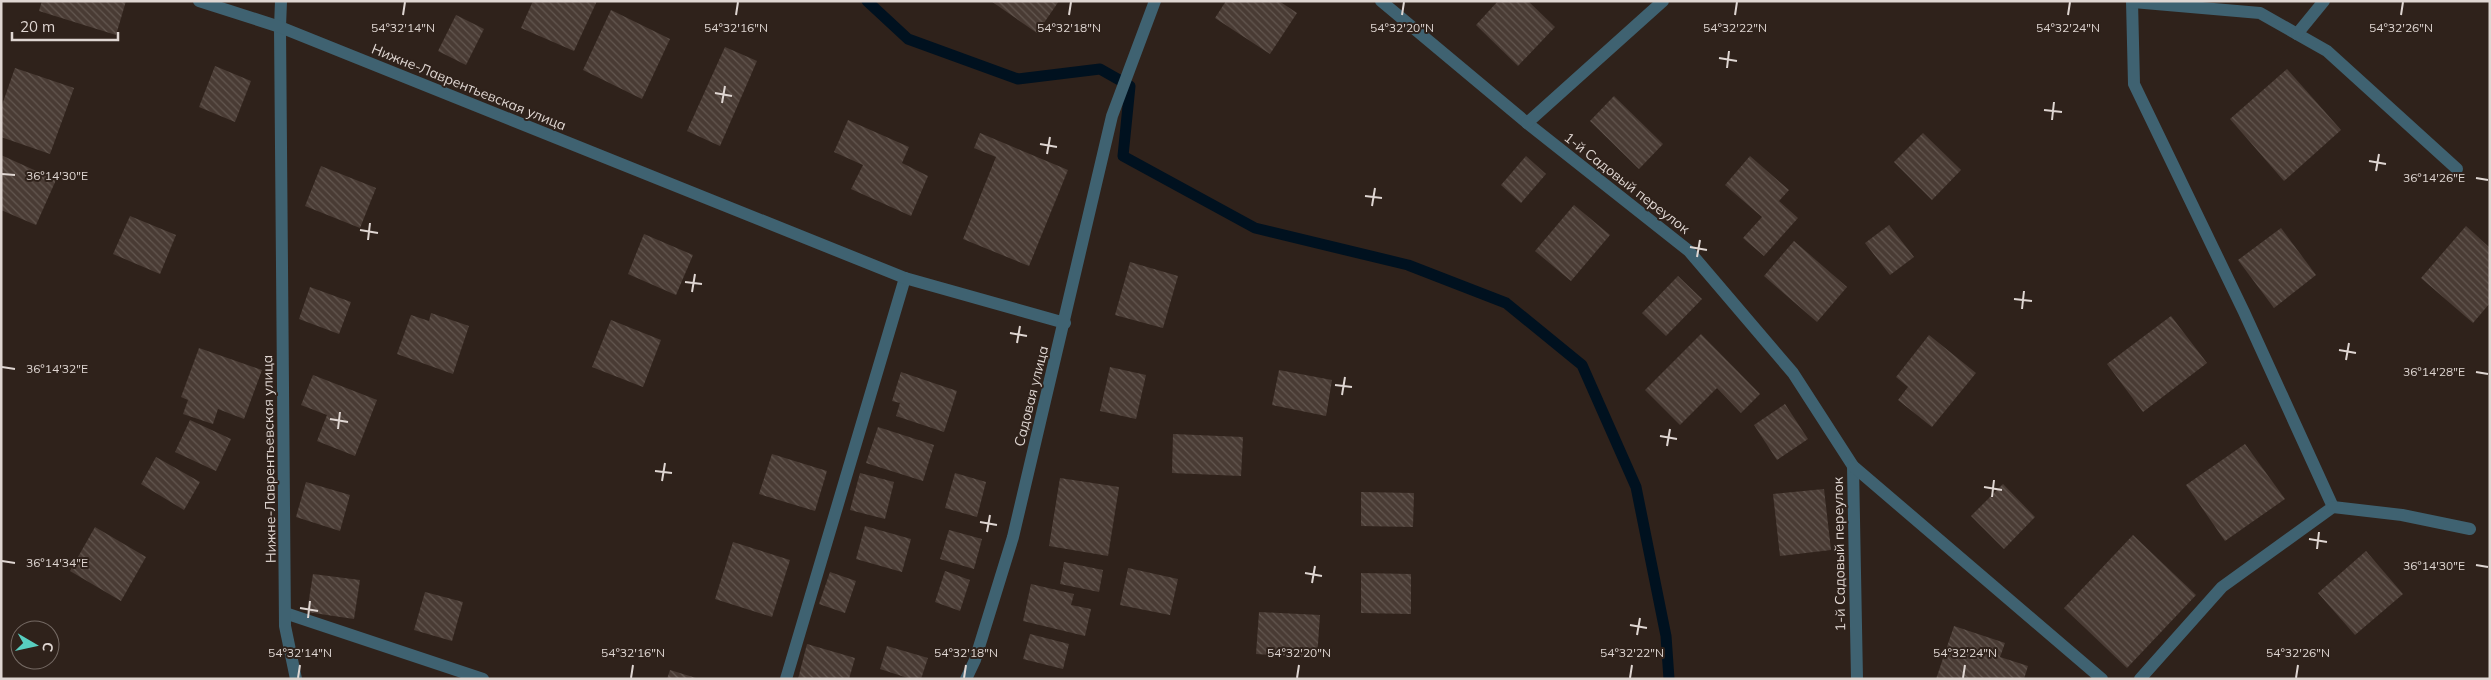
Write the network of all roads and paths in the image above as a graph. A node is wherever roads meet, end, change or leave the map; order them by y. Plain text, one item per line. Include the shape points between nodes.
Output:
1 (199, 1) edge
2 (281, 1) edge
3 (1155, 1) edge
4 (1381, 1) edge
5 (1663, 1) edge
6 (2324, 1) edge
7 (2132, 2) edge
8 (280, 27) junction
9 (2297, 34) junction
10 (1527, 123) junction
11 (2457, 169) dead end
12 (904, 278) junction
13 (1065, 323) junction
14 (1853, 466) junction
15 (2333, 507) junction
16 (2470, 529) dead end
17 (285, 613) junction
18 (296, 679) edge
19 (483, 679) edge
20 (786, 679) edge
21 (966, 679) edge
22 (1857, 679) edge
23 (2102, 679) edge
24 (2140, 679) edge

1 - 8 street
2 - 8 street
3 - 13 street, Садовая улица via 1112,116
4 - 10 street, 1-й Садовый переулок
5 - 10 street
6 - 9 street
7 - 9 street via 2260,13
7 - 15 street via 2134,84
8 - 12 street, Нижне-Лаврентьевская улица
8 - 17 street, Нижне-Лаврентьевская улица
9 - 11 street via 2327,51
10 - 14 street, 1-й Садовый переулок via 1689,251 1793,373
12 - 13 street, Нижне-Лаврентьевская улица
12 - 20 street
13 - 21 street, Садовая улица via 1037,427 1013,537 975,660
14 - 22 street, 1-й Садовый переулок
14 - 23 street
15 - 16 street via 2402,515
15 - 24 street via 2222,587
17 - 18 street, Нижне-Лаврентьевская улица
17 - 19 street

